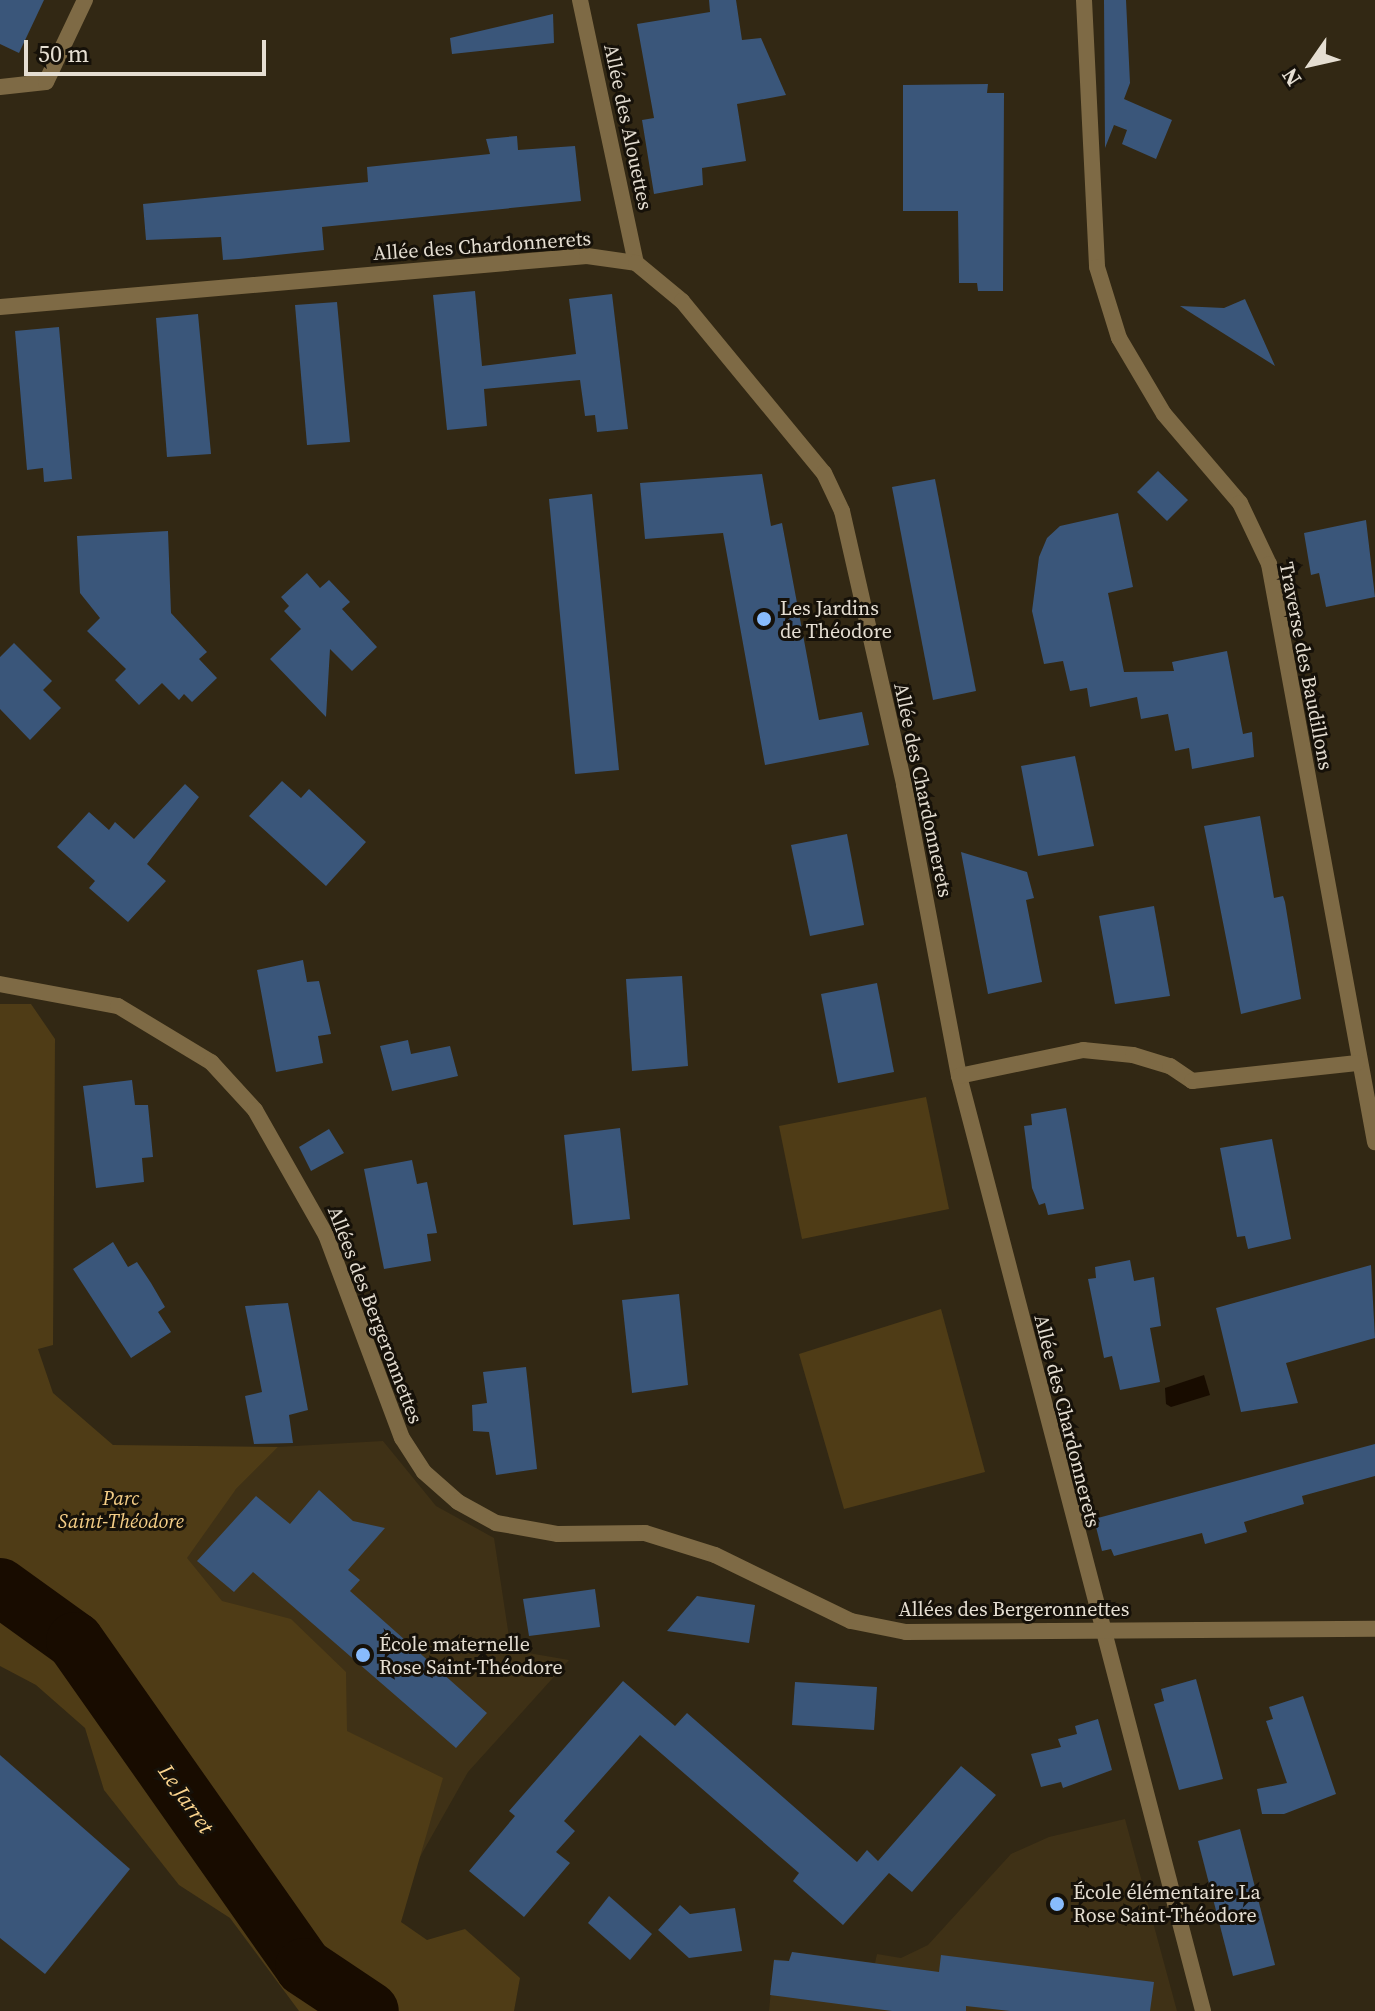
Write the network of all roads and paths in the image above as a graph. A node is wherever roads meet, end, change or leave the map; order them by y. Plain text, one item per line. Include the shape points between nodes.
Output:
1 (85, 0) edge
2 (580, 0) edge
3 (1084, 0) edge
4 (0, 87) edge
5 (636, 263) junction
6 (0, 307) edge
7 (0, 984) edge
8 (1357, 1063) junction
9 (959, 1076) junction
10 (1375, 1142) edge
11 (1375, 1629) edge
12 (1100, 1631) junction
13 (1203, 2011) edge

1 - 4 street via 46,82
2 - 5 street, Allée des Alouettes
3 - 8 street, Traverse des Baudillons via 1097,267 1119,338 1164,414 1240,503 1269,564
5 - 6 street, Allée des Chardonnerets via 587,256
5 - 9 street, Allée des Chardonnerets via 682,301 743,369 824,473 842,511 904,785
7 - 12 street, Allées des Bergeronnettes via 118,1006 211,1062 255,1110 326,1235 402,1438 424,1472 458,1502 496,1523 558,1534 645,1533 715,1555 851,1621 892,1629
8 - 9 street via 1192,1081 1170,1066 1133,1055 1083,1050
8 - 10 street, Traverse des Baudillons
9 - 12 street, Allée des Chardonnerets
11 - 12 street, Allées des Bergeronnettes
12 - 13 street, Allée des Chardonnerets

